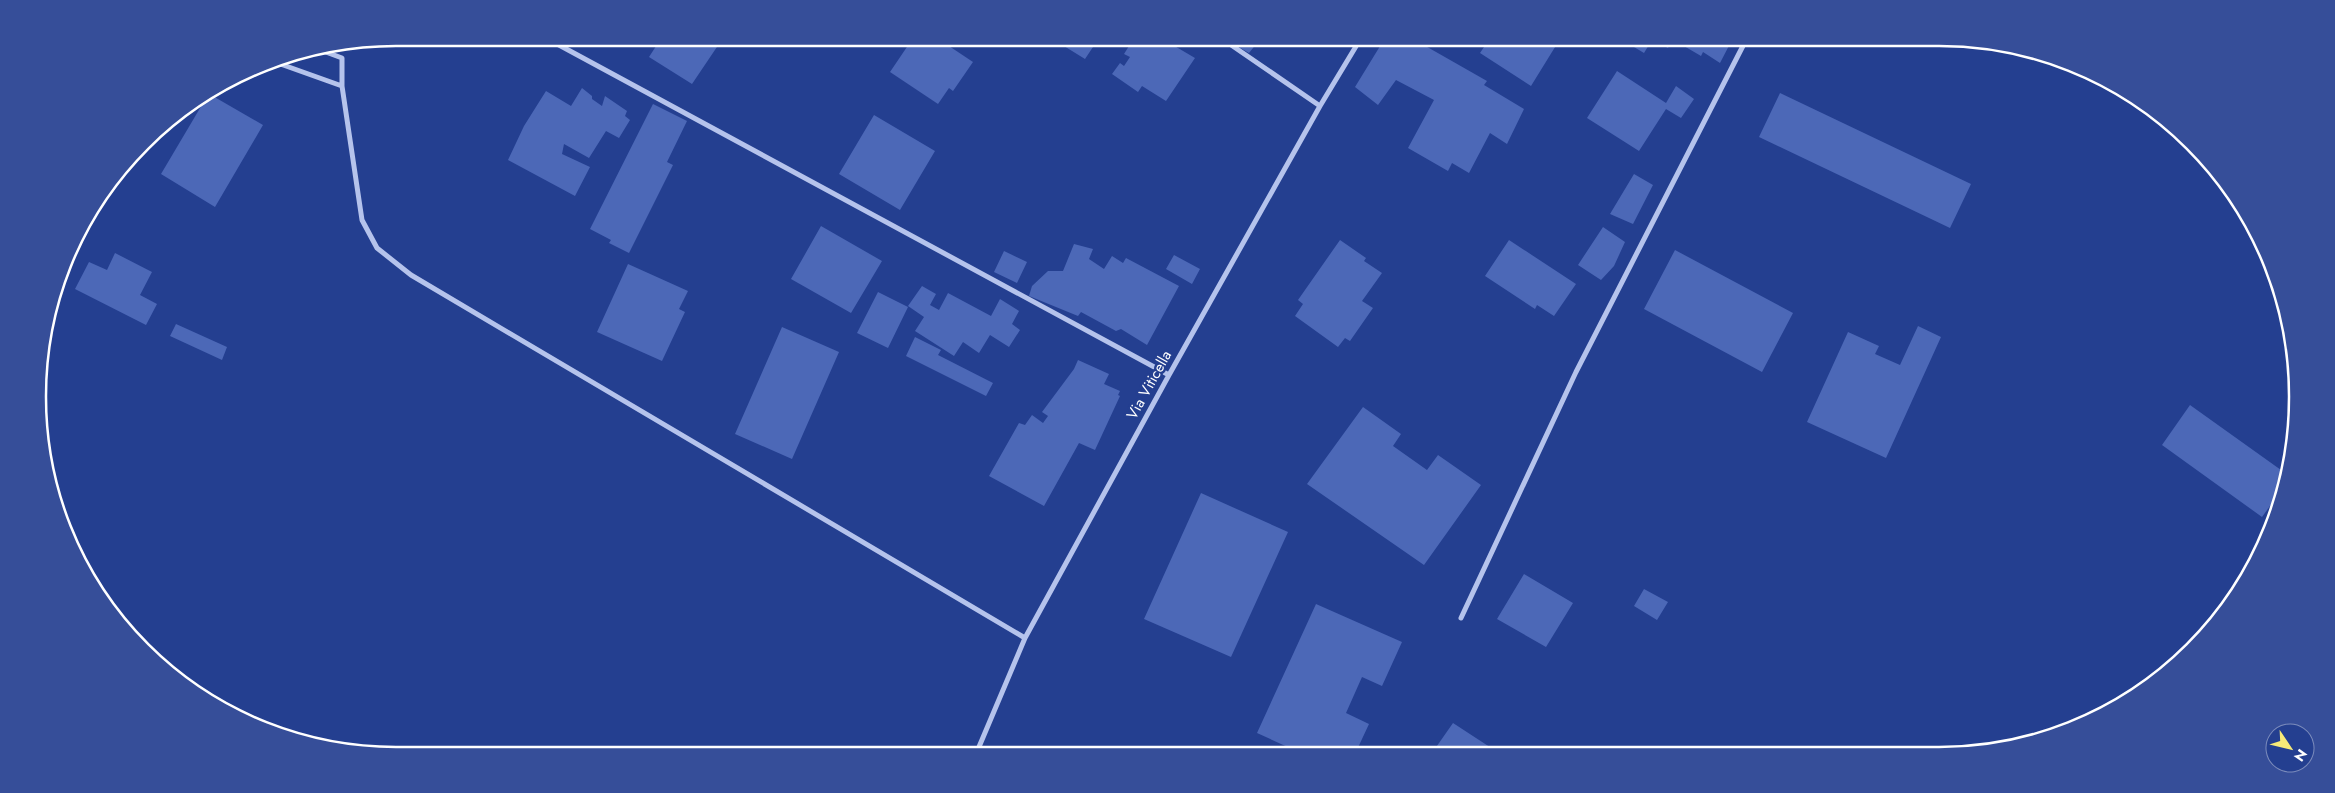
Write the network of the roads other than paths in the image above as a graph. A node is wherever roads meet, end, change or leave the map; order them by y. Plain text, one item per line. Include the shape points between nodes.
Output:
1 (561, 46) edge
2 (1233, 46) edge
3 (1356, 46) edge
4 (1744, 46) edge
5 (328, 53) edge
6 (284, 65) edge
7 (342, 86) junction
8 (1320, 106) junction
9 (1169, 375) junction
10 (1461, 618) dead end
11 (1025, 638) junction
12 (979, 747) edge

1 - 9 street
2 - 8 street
3 - 8 street, Via Viticella
4 - 10 street via 1576,372
5 - 7 street via 342,58
6 - 7 street
7 - 11 street via 362,220 377,248 411,275
8 - 9 street, Via Viticella
9 - 11 street, Via Viticella
11 - 12 street, Via Viticella

